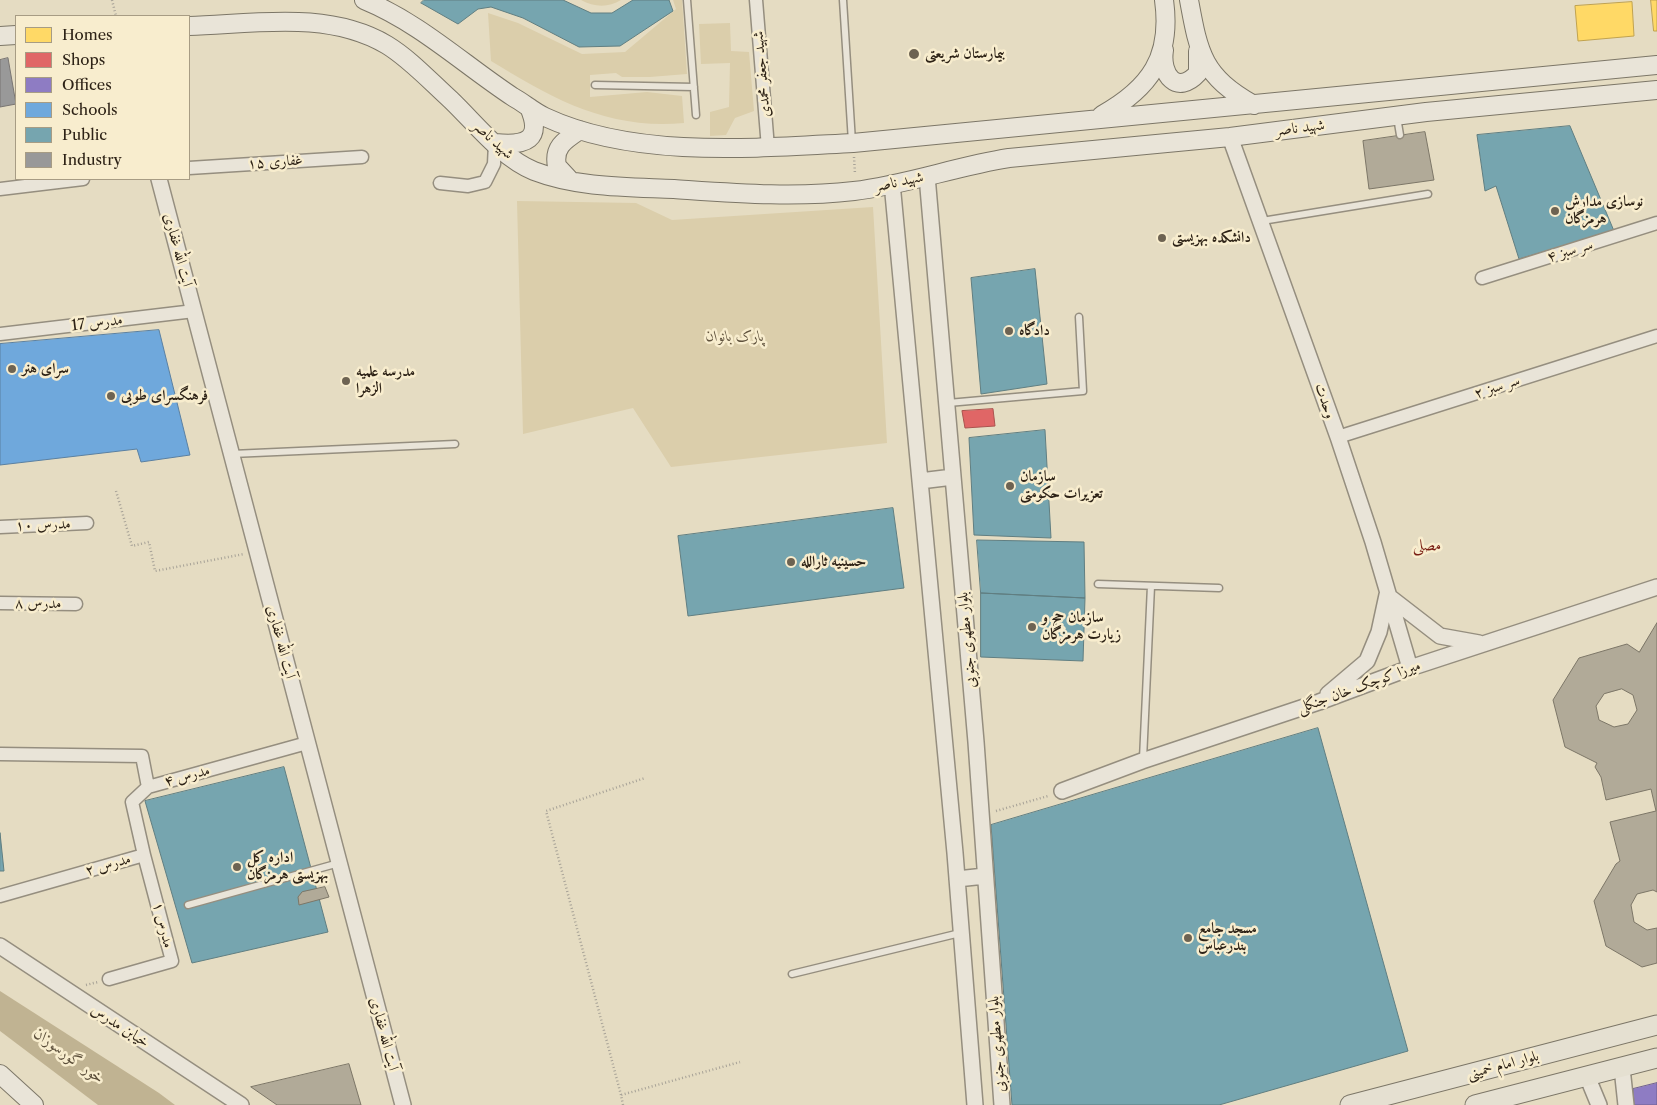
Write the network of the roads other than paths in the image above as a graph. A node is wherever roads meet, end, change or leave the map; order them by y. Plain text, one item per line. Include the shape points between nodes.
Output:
1 (364, 0) edge
2 (686, 0) edge
3 (756, 0) edge
4 (843, 0) edge
5 (1164, 0) edge
6 (1189, 0) edge
7 (190, 26) edge
8 (15, 35) edge
9 (0, 36) edge
10 (1197, 44) junction
11 (1164, 49) junction
12 (1657, 64) edge
13 (595, 85) dead end
14 (1423, 86) junction
15 (694, 88) junction
16 (1657, 90) edge
17 (1254, 105) junction
18 (529, 107) junction
19 (1426, 112) junction
20 (696, 115) dead end
21 (1396, 116) junction
22 (1097, 118) junction
23 (580, 130) junction
24 (1400, 135) dead end
25 (1230, 137) junction
26 (495, 143) junction
27 (853, 143) junction
28 (768, 148) junction
29 (362, 157) dead end
30 (190, 168) edge
31 (927, 176) junction
32 (75, 180) edge
33 (159, 180) edge
34 (570, 180) junction
35 (440, 183) dead end
36 (892, 183) junction
37 (0, 189) edge
38 (1428, 194) dead end
39 (1262, 221) junction
40 (1657, 223) edge
41 (1482, 278) dead end
42 (194, 312) junction
43 (1079, 317) dead end
44 (0, 334) edge
45 (1657, 336) edge
46 (947, 403) junction
47 (1338, 437) junction
48 (455, 444) dead end
49 (232, 454) junction
50 (953, 477) junction
51 (920, 481) junction
52 (87, 523) dead end
53 (0, 527) edge
54 (1098, 584) dead end
55 (1152, 586) junction
56 (1657, 586) edge
57 (1219, 588) dead end
58 (1387, 595) junction
59 (0, 603) edge
60 (76, 604) dead end
61 (1480, 644) junction
62 (1410, 668) junction
63 (1319, 702) junction
64 (307, 743) junction
65 (0, 754) edge
66 (1142, 761) junction
67 (148, 786) junction
68 (1062, 791) road end
69 (144, 854) junction
70 (339, 863) junction
71 (985, 876) junction
72 (957, 879) junction
73 (0, 896) edge
74 (188, 905) dead end
75 (961, 933) junction
76 (0, 946) edge
77 (792, 974) dead end
78 (109, 979) dead end
79 (1657, 1025) edge
80 (1657, 1058) edge
81 (1622, 1068) junction
82 (0, 1074) edge
83 (1587, 1076) junction
84 (1480, 1104) edge
85 (34, 1105) edge
86 (241, 1105) edge
87 (403, 1105) edge
88 (975, 1105) edge
89 (1002, 1105) edge
90 (1350, 1105) edge
91 (1600, 1105) edge
92 (1604, 1105) edge
93 (1621, 1105) edge
94 (1626, 1105) edge

1 - 18 main road, شهید ناصر via 399,16
2 - 15 lane
3 - 28 street, شهید جعفر محمدی
4 - 27 lane
5 - 11 main road
6 - 10 main road
7 - 26 main road, شهید ناصر via 315,22 369,36 389,46 433,83
8 - 9 main road
10 - 11 main road via 1198,73 1183,82 1167,76 1163,69
10 - 17 main road via 1220,82
11 - 22 main road via 1138,89 1120,105
12 - 14 main road, شهید ناصر
13 - 15 lane
14 - 17 main road, شهید ناصر
14 - 19 main road
15 - 20 lane
16 - 19 main road, شهید ناصر
17 - 22 main road, شهید ناصر
18 - 23 main road, شهید ناصر via 545,117
18 - 26 main road via 535,121 531,138 522,144
19 - 21 main road, شهید ناصر
21 - 24 lane
21 - 25 main road, شهید ناصر
22 - 27 main road, شهید ناصر
23 - 28 main road, شهید ناصر via 654,145
23 - 34 main road via 562,142 557,150 557,166
25 - 31 main road, شهید ناصر via 1009,158
25 - 39 street, وحدت
26 - 34 main road, شهید ناصر via 532,170
26 - 35 street via 494,164 485,182 468,186
27 - 28 main road, شهید ناصر
29 - 30 street, غفاری ۱۵
31 - 36 main road, شهید ناصر
31 - 46 street, بلوار مطهری جنوبی
32 - 37 street
33 - 42 street, آیت الله غفاری
34 - 36 main road, شهید ناصر via 604,185 766,194 856,191
36 - 51 street, بلوار مطهری جنوبی
38 - 39 lane
39 - 47 street, وحدت
40 - 41 street, سر سبز ۴
42 - 44 street, مدرس 17
42 - 49 street, آیت الله غفاری
43 - 46 lane via 1083,391
45 - 47 street, سر سبز ۲
46 - 50 street, بلوار مطهری جنوبی
47 - 58 street, وحدت
48 - 49 lane
49 - 64 street, آیت الله غفاری
50 - 51 street
50 - 71 street, بلوار مطهری جنوبی
51 - 72 street, بلوار مطهری جنوبی
52 - 53 street, مدرس ۱۰
54 - 55 lane
55 - 57 lane
55 - 66 lane
56 - 61 street, میرزا کوچک خان جنگلی
58 - 61 street via 1440,636
58 - 62 street, وحدت
58 - 63 street via 1379,632 1367,661
59 - 60 street, مدرس ۸
61 - 62 street, میرزا کوچک خان جنگلی
62 - 63 street, میرزا کوچک خان جنگلی
63 - 66 street, میرزا کوچک خان جنگلی
64 - 67 street, مدرس ۴
64 - 70 street, آیت الله غفاری
65 - 67 street, مدرس ۴ via 142,756
66 - 68 street, میرزا کوچک خان جنگلی
67 - 69 street, مدرس ۲ via 132,802
69 - 73 street, مدرس ۲
69 - 78 street, مدرس ۱ via 172,961
70 - 74 lane
70 - 87 street, آیت الله غفاری
71 - 72 street
71 - 89 street, بلوار مطهری جنوبی
72 - 75 street, بلوار مطهری جنوبی
75 - 77 lane
75 - 88 street, بلوار مطهری جنوبی
76 - 86 street, خیابن مدرس
79 - 90 main road, بلوار امام خمینی
80 - 81 main road, بلوار امام خمینی
81 - 83 main road, بلوار امام خمینی
81 - 94 street
82 - 85 main road
83 - 84 main road, بلوار امام خمینی
83 - 91 street
92 - 93 street via 1614,1099

